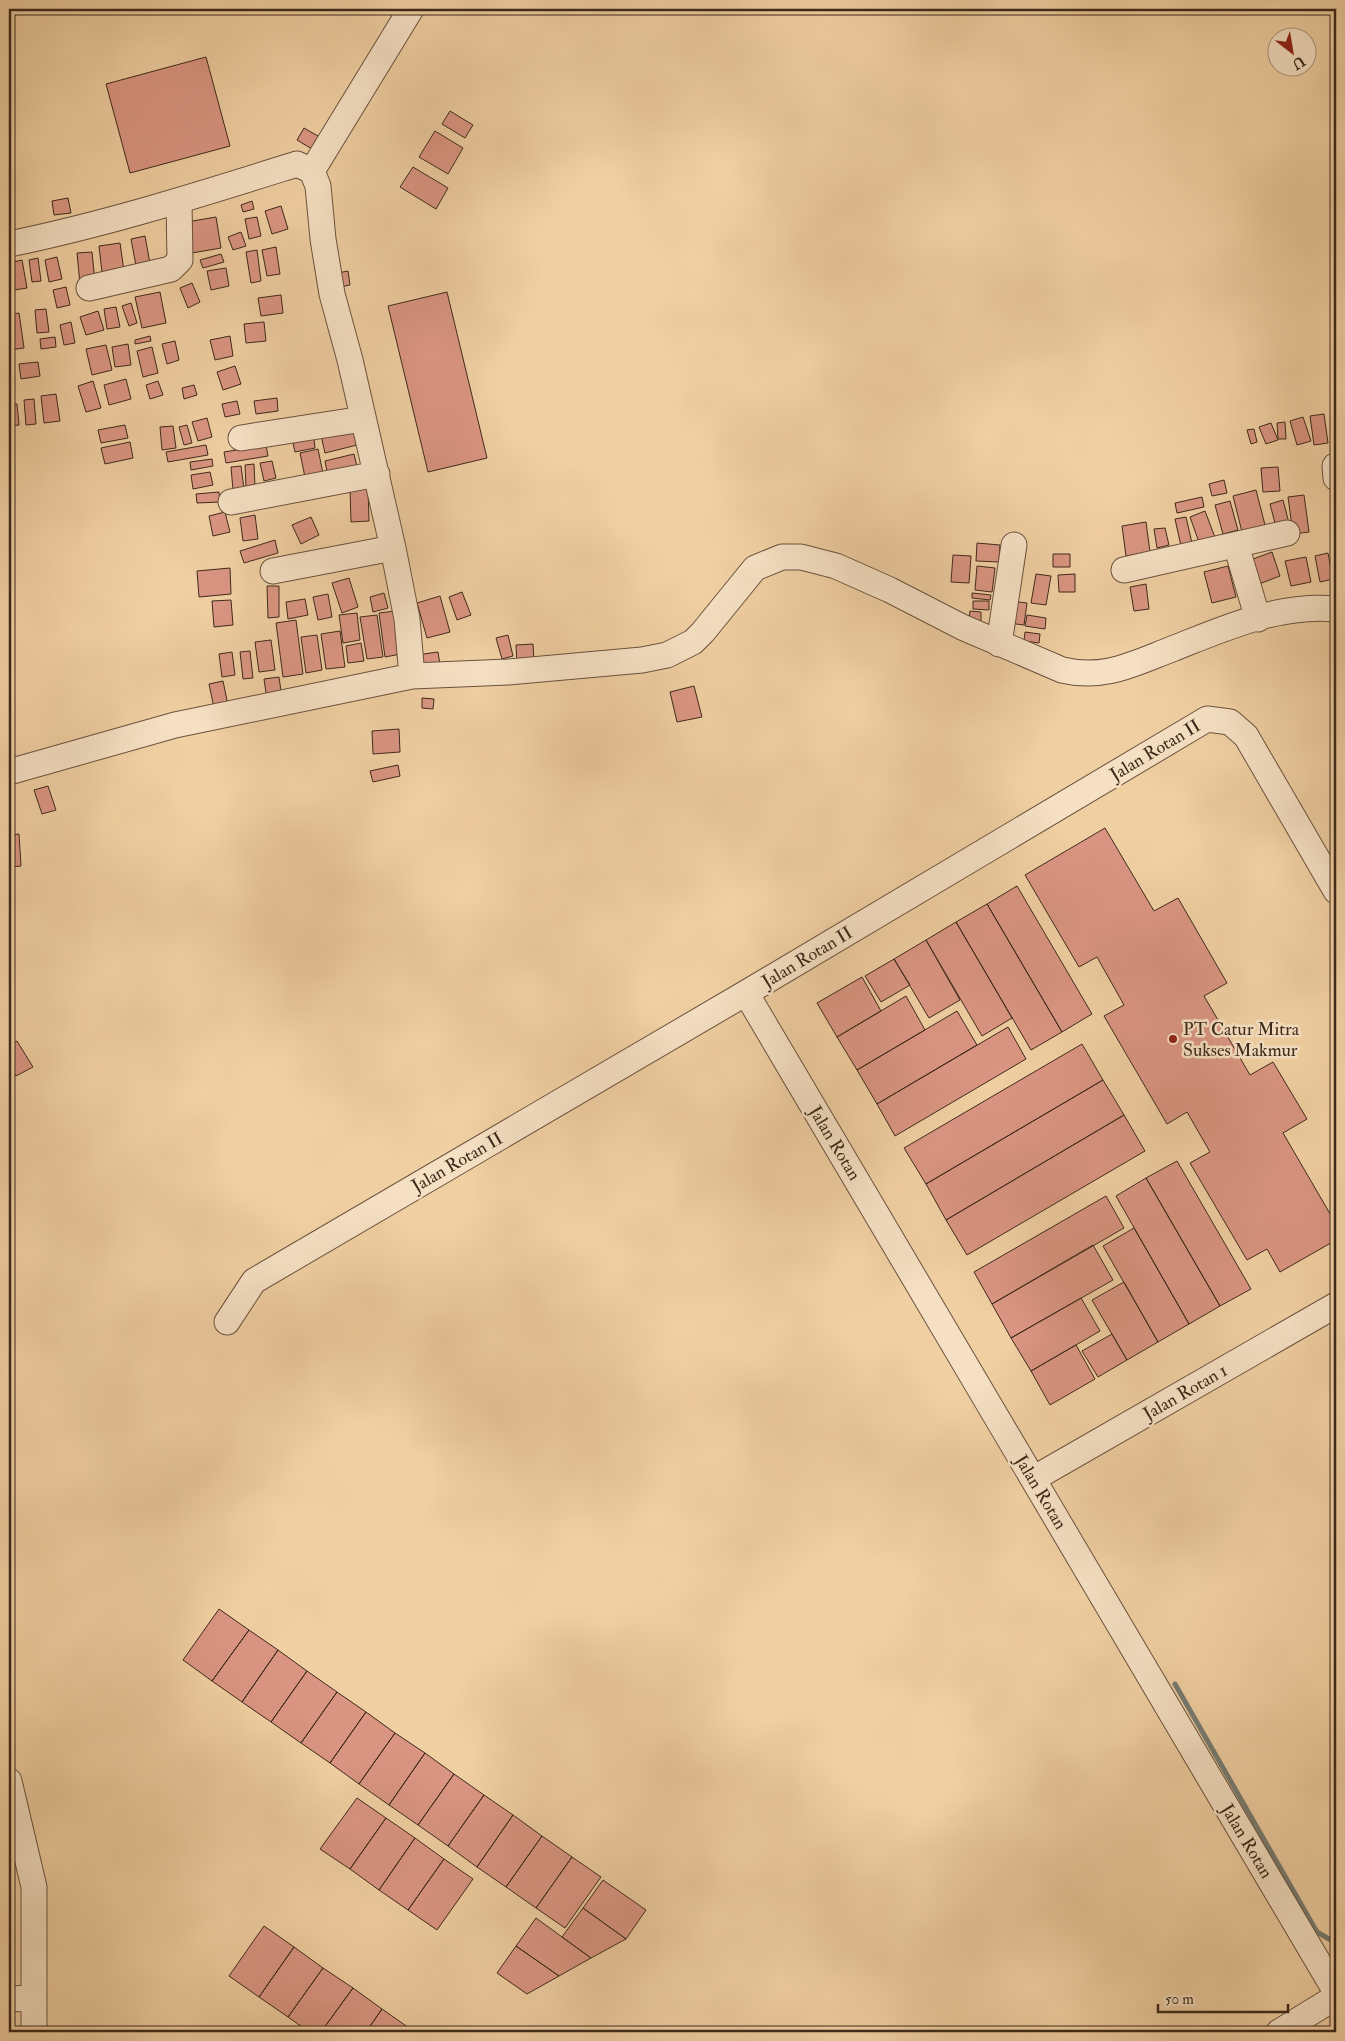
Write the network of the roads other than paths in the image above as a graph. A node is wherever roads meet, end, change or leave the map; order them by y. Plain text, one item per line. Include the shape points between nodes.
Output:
1 (411, 9) edge
2 (312, 171) junction
3 (179, 202) junction
4 (9, 244) edge
5 (89, 288) dead end
6 (363, 419) junction
7 (241, 438) dead end
8 (377, 474) junction
9 (231, 502) dead end
10 (1287, 533) dead end
11 (1014, 545) dead end
12 (1236, 545) junction
13 (393, 548) junction
14 (1124, 570) dead end
15 (272, 571) dead end
16 (1336, 609) edge
17 (1258, 619) junction
18 (998, 644) junction
19 (412, 676) junction
20 (9, 772) edge
21 (1336, 891) edge
22 (746, 993) junction
23 (1336, 1305) edge
24 (227, 1322) dead end
25 (1033, 1479) junction
26 (9, 1781) edge
27 (1336, 1992) edge
28 (1336, 1997) edge
29 (21, 1999) edge
30 (34, 2032) edge
31 (1279, 2032) edge

1 - 2 street
2 - 3 street via 297,164
2 - 6 street via 318,186 332,294
3 - 4 street via 78,230
3 - 5 street via 180,260 176,266
6 - 7 street
6 - 8 street
8 - 9 street
8 - 13 street
10 - 12 street
11 - 18 street
12 - 14 street
12 - 17 street
13 - 15 street
13 - 19 street via 407,619
16 - 17 street via 1283,612
17 - 18 street via 1215,632 1119,670 1096,674 1062,670
18 - 19 street via 836,566 801,557 782,557 754,568 698,637 667,655 508,672
19 - 20 street via 175,725
21 - 22 street, Jalan Rotan II via 1246,736 1230,722 1207,719
22 - 24 street, Jalan Rotan II via 254,1281
22 - 25 street, Jalan Rotan
23 - 25 street, Jalan Rotan 1
25 - 27 street, Jalan Rotan
26 - 29 street via 34,1887
28 - 31 street
29 - 30 street

